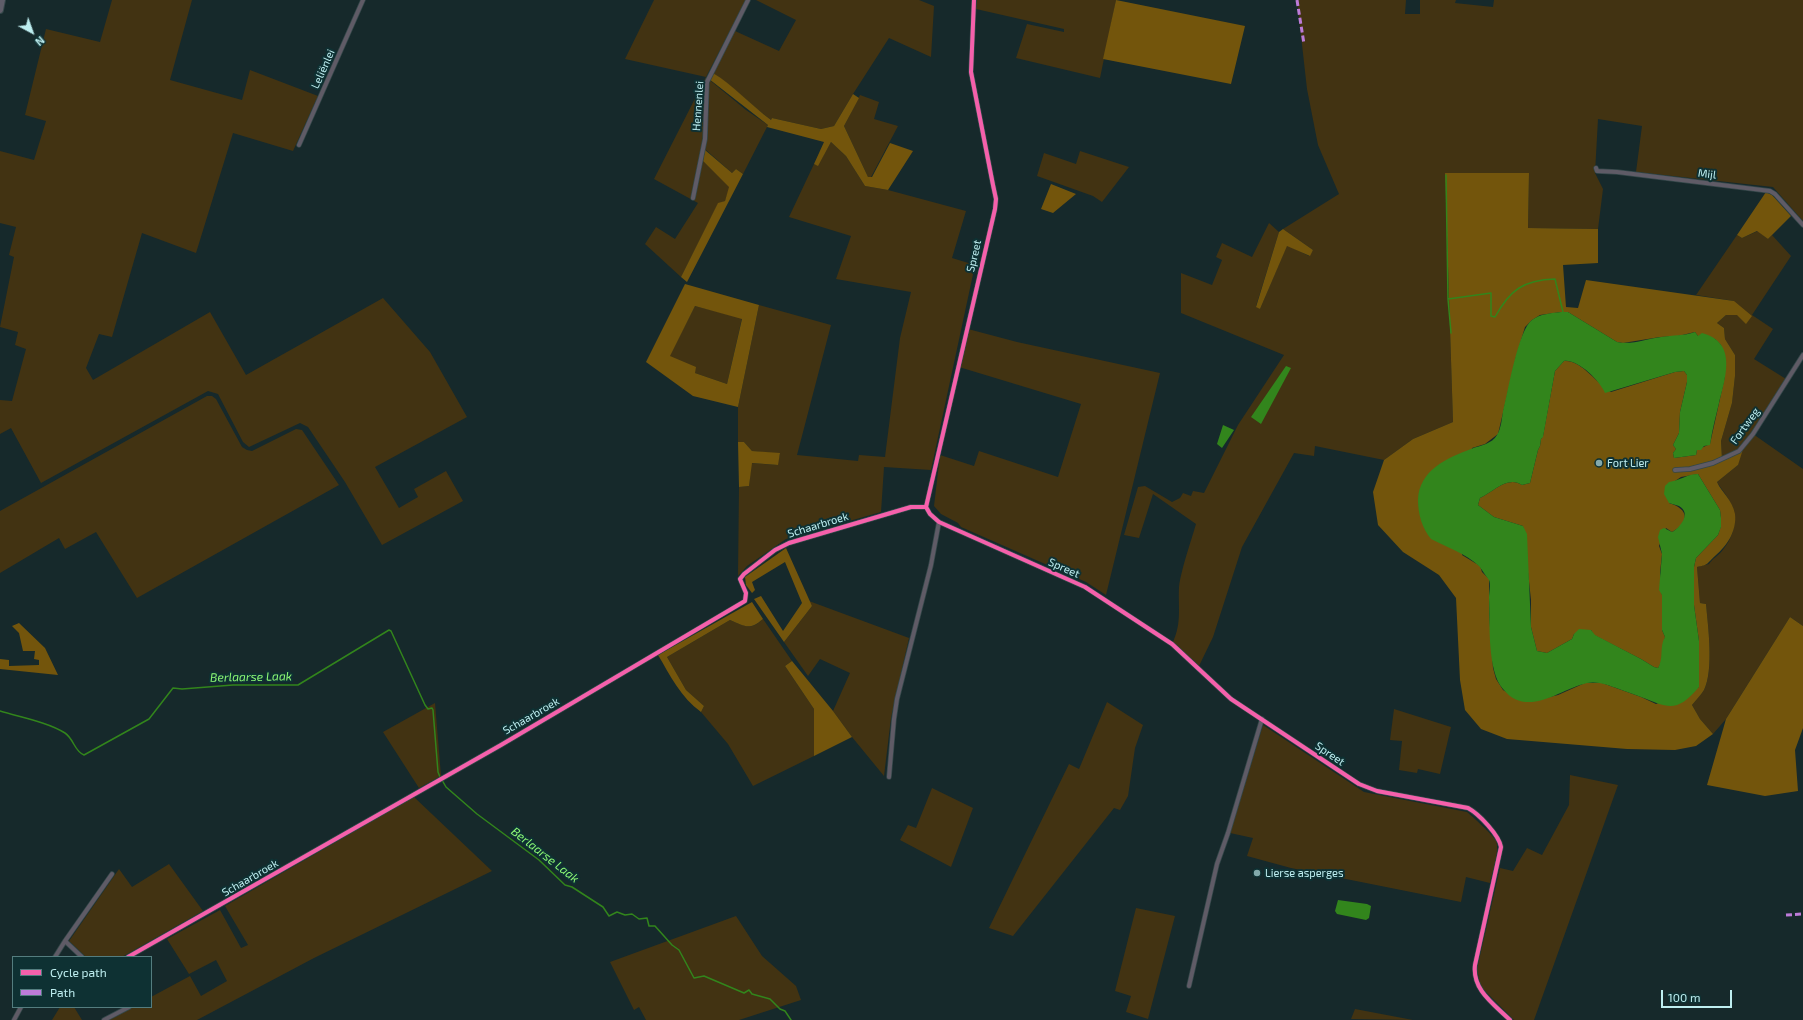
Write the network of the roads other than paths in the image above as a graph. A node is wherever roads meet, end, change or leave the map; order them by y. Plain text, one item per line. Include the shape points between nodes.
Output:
1 (2, 0) edge
2 (363, 0) edge
3 (748, 0) edge
4 (974, 0) edge
5 (0, 10) edge
6 (299, 145) dead end
7 (1596, 168) dead end
8 (693, 198) dead end
9 (1803, 225) edge
10 (1803, 355) edge
11 (1675, 470) dead end
12 (926, 507) junction
13 (939, 522) junction
14 (1262, 719) junction
15 (889, 776) dead end
16 (112, 874) dead end
17 (65, 941) junction
18 (56, 956) edge
19 (81, 956) edge
20 (130, 956) edge
21 (1190, 986) dead end
22 (20, 1008) edge
23 (128, 1008) edge
24 (14, 1020) edge
25 (104, 1020) edge
26 (1510, 1020) edge

1 - 5 street
2 - 6 street, Leliënlei
3 - 8 street, Hennenlei via 707,82 705,139
4 - 12 street, Spreet via 971,72 996,199
7 - 9 street, Mijl via 1598,171 1770,191
10 - 11 street, Fortweg via 1753,434 1739,451 1713,463
12 - 13 street, Spreet
12 - 20 street, Schaarbroek via 904,509 782,546 740,579 746,593 745,601
13 - 14 street, Spreet via 1085,587 1172,644 1223,693
13 - 15 street via 931,565 897,699
14 - 21 street via 1217,864
14 - 26 street, Spreet via 1364,787 1468,808 1489,827 1501,848 1474,974 1482,993
16 - 17 street
17 - 18 street
17 - 19 street
22 - 24 street
23 - 25 street

